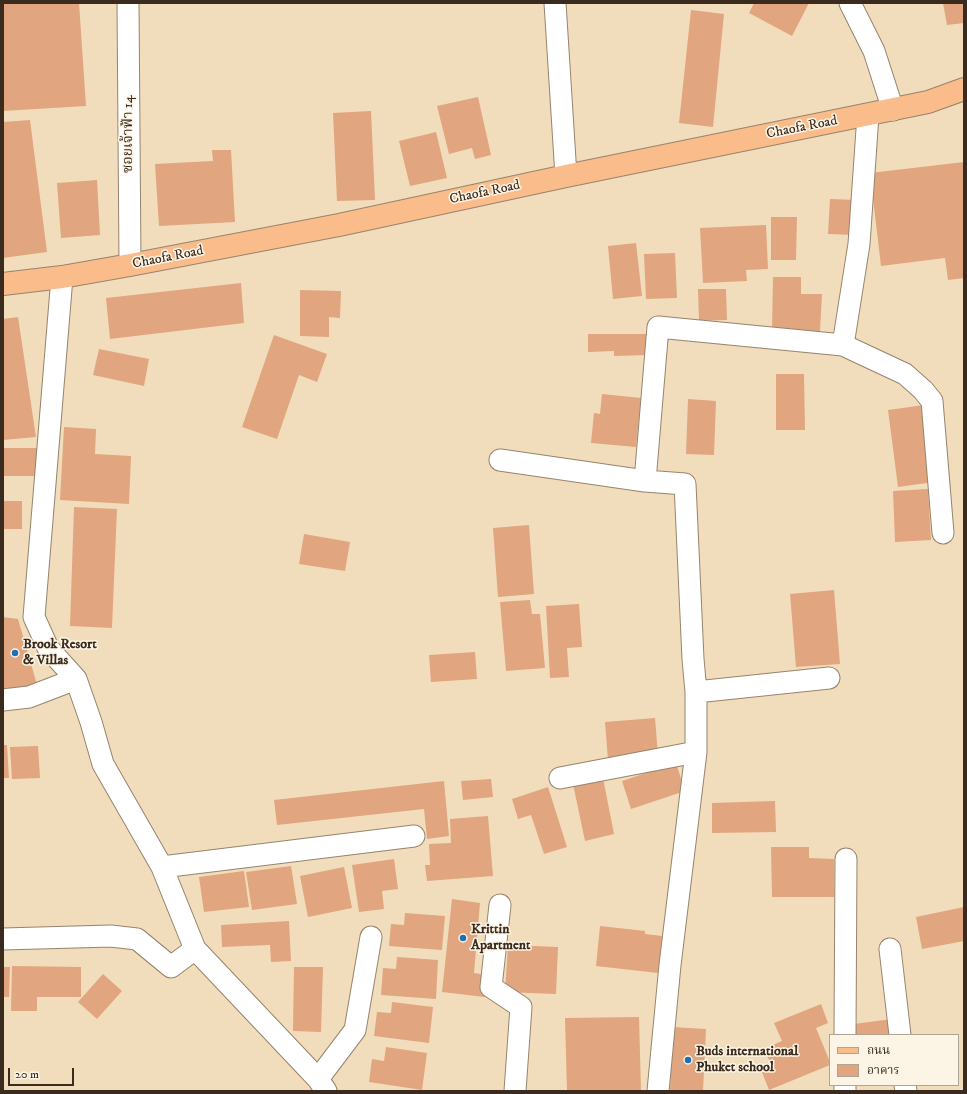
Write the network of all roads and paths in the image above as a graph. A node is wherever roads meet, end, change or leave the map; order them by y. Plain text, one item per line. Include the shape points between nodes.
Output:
1 (128, 3) edge
2 (555, 3) edge
3 (850, 3) edge
4 (964, 88) edge
5 (893, 110) junction
6 (868, 115) junction
7 (566, 176) junction
8 (130, 265) junction
9 (62, 277) junction
10 (3, 284) edge
11 (843, 345) junction
12 (500, 460) dead end
13 (645, 481) junction
14 (943, 533) dead end
15 (828, 678) dead end
16 (76, 679) junction
17 (696, 692) junction
18 (3, 700) edge
19 (696, 752) junction
20 (560, 778) dead end
21 (414, 836) dead end
22 (846, 859) dead end
23 (162, 868) junction
24 (500, 905) dead end
25 (371, 937) dead end
26 (3, 940) edge
27 (195, 949) junction
28 (890, 949) dead end
29 (845, 1034) edge
30 (900, 1034) edge
31 (322, 1085) edge
32 (515, 1091) edge
33 (658, 1091) edge

1 - 8 street, ซอยเจ้าฟ้า 14
2 - 7 street
3 - 5 street via 874,51
4 - 5 main road, Chaofa Road via 928,102
5 - 6 main road, Chaofa Road
6 - 7 main road, Chaofa Road
6 - 11 street via 859,244
7 - 8 main road, Chaofa Road via 339,225
8 - 9 main road, Chaofa Road
9 - 10 main road, Chaofa Road
9 - 16 street via 34,617 48,648
11 - 13 street via 658,327
11 - 14 street via 905,374 932,401
12 - 13 street
13 - 17 street via 685,484
15 - 17 street
16 - 18 street via 29,697
16 - 23 street via 92,722 103,764
17 - 19 street
19 - 20 street
19 - 33 street via 670,965
21 - 23 street
22 - 29 street
23 - 27 street
24 - 32 street via 491,987 521,1006
25 - 31 street via 355,1030
26 - 27 street via 111,936 137,939 171,967
27 - 31 street
28 - 30 street

